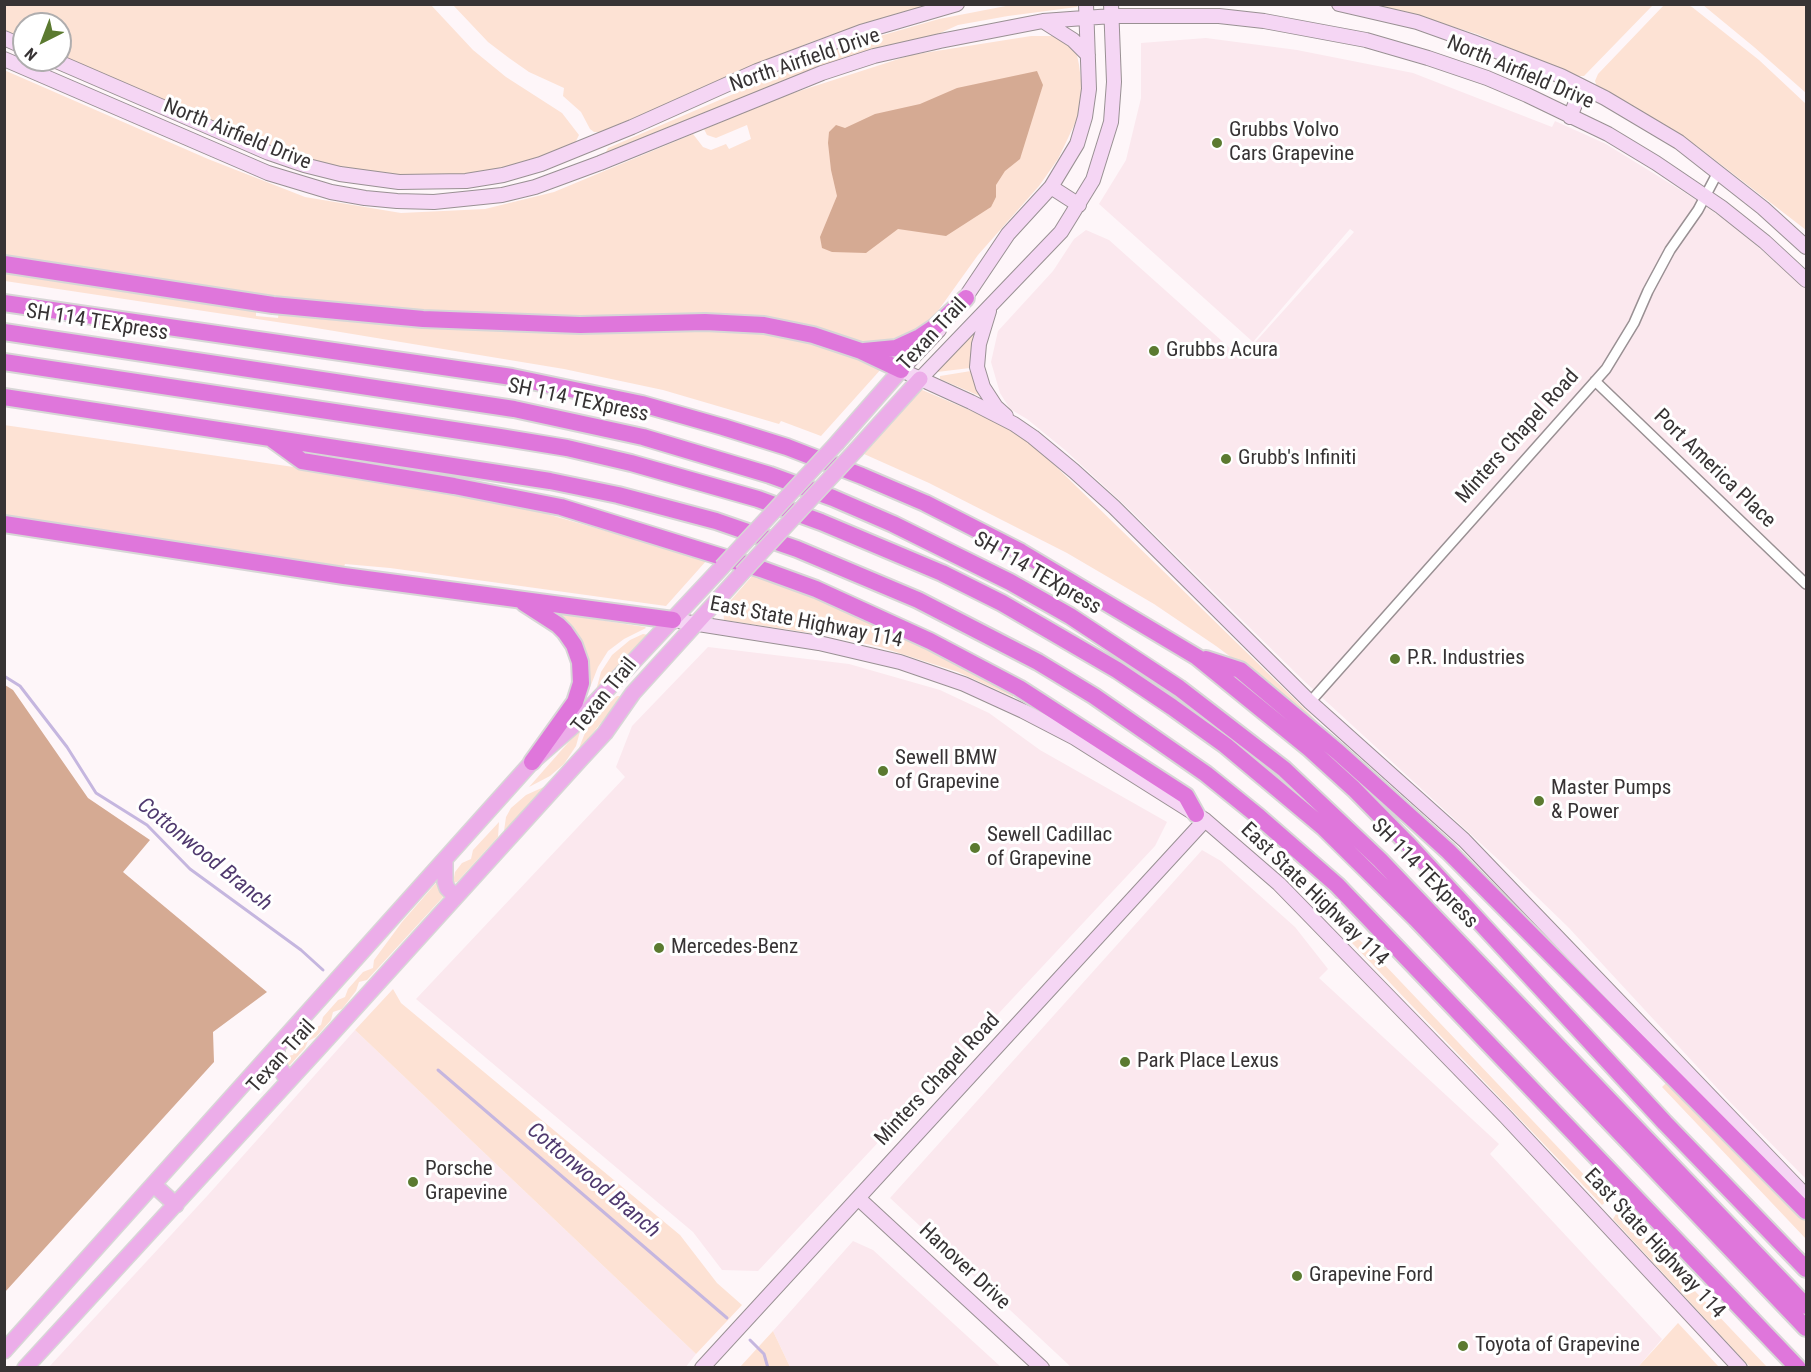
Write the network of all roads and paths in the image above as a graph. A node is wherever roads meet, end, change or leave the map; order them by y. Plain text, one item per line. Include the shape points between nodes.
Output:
1 (957, 4) edge
2 (1339, 4) edge
3 (1111, 10) edge
4 (1086, 11) edge
5 (1043, 21) junction
6 (1088, 55) junction
7 (4, 59) edge
8 (72, 68) edge
9 (1582, 87) junction
10 (1570, 117) junction
11 (1718, 172) junction
12 (1051, 187) junction
13 (1705, 196) junction
14 (1079, 206) junction
15 (1806, 247) edge
16 (4, 264) edge
17 (1806, 280) edge
18 (966, 298) junction
19 (993, 301) junction
20 (4, 303) edge
21 (4, 332) edge
22 (861, 351) junction
23 (4, 362) edge
24 (901, 370) junction
25 (920, 379) junction
26 (1595, 381) junction
27 (4, 397) edge
28 (1014, 424) junction
29 (269, 438) junction
30 (4, 524) edge
31 (1806, 584) edge
32 (518, 599) junction
33 (673, 620) junction
34 (696, 623) junction
35 (1197, 657) junction
36 (1310, 702) junction
37 (532, 762) junction
38 (1201, 817) junction
39 (445, 861) junction
40 (455, 896) junction
41 (277, 1048) junction
42 (288, 1081) junction
43 (154, 1185) junction
44 (1806, 1196) edge
45 (858, 1198) junction
46 (176, 1205) junction
47 (1806, 1212) edge
48 (1806, 1269) edge
49 (1806, 1306) edge
50 (1806, 1328) edge
51 (4, 1352) edge
52 (25, 1368) edge
53 (702, 1368) edge
54 (1042, 1368) edge
55 (1740, 1368) edge
56 (1798, 1368) edge

1 - 8 main road, North Airfield Drive via 861,32 757,71 541,164 466,181 399,182 304,165
2 - 9 main road, North Airfield Drive via 1428,26 1522,60
3 - 4 main road, North Airfield Drive
3 - 10 main road, North Airfield Drive via 1264,21 1366,40 1487,78
3 - 14 main road, Texan Trail via 1111,122 1093,180
4 - 5 main road, North Airfield Drive
4 - 6 main road, Texan Trail
5 - 6 main road
5 - 7 main road, North Airfield Drive via 874,56 535,187 502,195 434,202 342,194 300,184
6 - 12 main road, Texan Trail via 1089,89 1083,126 1077,144
9 - 10 main road
9 - 11 main road, North Airfield Drive via 1679,142
10 - 13 main road, North Airfield Drive via 1608,134
11 - 13 street, Minters Chapel Road
11 - 15 main road, North Airfield Drive
12 - 14 main road
12 - 18 main road, Texan Trail via 1008,234
13 - 17 main road, North Airfield Drive
13 - 26 street, Minters Chapel Road via 1666,257 1624,342
14 - 19 main road, Texan Trail via 1040,256
16 - 22 highway via 262,304 423,320 764,325 813,335
18 - 22 highway via 935,327 904,345
18 - 24 main road, Texan Trail
19 - 25 main road, Texan Trail
19 - 28 main road via 984,323 977,367 983,387
20 - 35 highway via 512,377 642,404 723,426 798,451 925,503 1021,552
21 - 49 highway, SH 114 TEXpress via 513,409 644,436 832,498 1010,582 1070,616 1179,688 1284,769 1380,860
22 - 24 highway
23 - 50 highway, SH 114 TEXpress via 500,437 631,463 758,499 821,522 1002,603 1172,707 1233,751 1323,827 1416,919
24 - 25 main road
24 - 33 main road, Texan Trail, bridge
25 - 28 main road
25 - 34 main road, Texan Trail, bridge
26 - 31 street, Port America Place
26 - 36 street, Minters Chapel Road
27 - 29 highway
28 - 36 main road via 1054,453 1114,507
29 - 38 highway via 302,461 561,507 751,565 816,590 930,641 1019,688 1186,796
29 - 56 highway via 550,481 716,521 796,549 918,600 1038,662 1094,696 1206,774 1337,885
30 - 32 highway
32 - 33 highway
32 - 37 highway via 565,632 580,662 580,689 575,702
33 - 34 main road, East State Highway 114
33 - 37 main road, Texan Trail via 573,727
34 - 38 main road, East State Highway 114 via 865,653 964,684 1068,734
34 - 40 main road, Texan Trail via 633,693 605,733
35 - 47 highway via 1240,670 1415,820
35 - 48 highway via 1354,789
36 - 44 main road via 1464,840
37 - 39 main road, Texan Trail
38 - 45 main road, Minters Chapel Road
38 - 55 main road, East State Highway 114 via 1287,892 1506,1117
39 - 40 main road via 445,882
39 - 41 main road, Texan Trail
40 - 42 main road, Texan Trail
41 - 42 main road via 278,1063
41 - 43 main road, Texan Trail
42 - 46 main road, Texan Trail
43 - 46 main road
43 - 51 main road, Texan Trail
45 - 53 main road, Minters Chapel Road
45 - 54 main road, Hanover Drive
46 - 52 main road, Texan Trail

